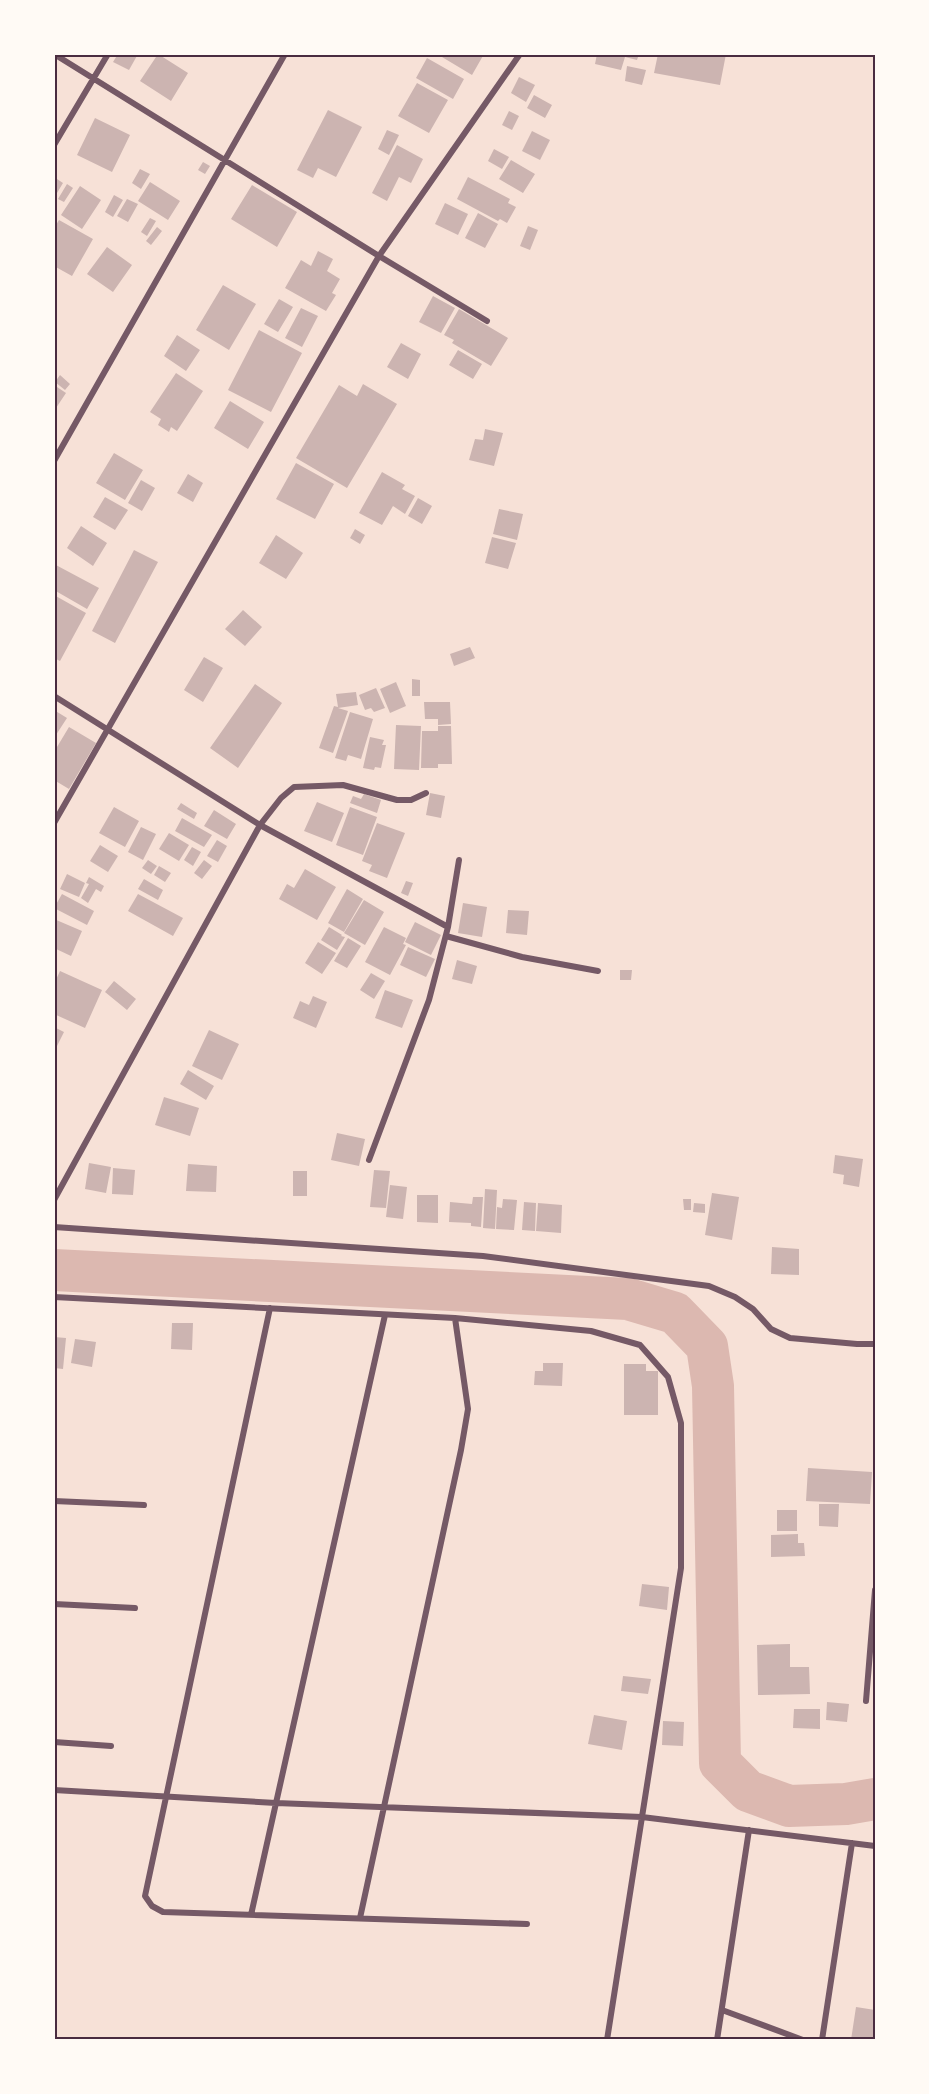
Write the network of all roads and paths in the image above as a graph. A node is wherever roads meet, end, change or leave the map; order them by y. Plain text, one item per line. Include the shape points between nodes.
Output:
1 (54, 54) edge
2 (108, 54) edge
3 (285, 54) edge
4 (520, 54) edge
5 (94, 78) junction
6 (54, 145) edge
7 (224, 161) junction
8 (379, 256) junction
9 (487, 321) dead end
10 (54, 461) edge
11 (54, 696) edge
12 (108, 729) junction
13 (426, 793) dead end
14 (54, 823) edge
15 (260, 825) junction
16 (459, 860) dead end
17 (448, 927) junction
18 (446, 936) junction
19 (598, 971) dead end
20 (369, 1160) dead end
21 (54, 1200) edge
22 (54, 1227) edge
23 (54, 1297) edge
24 (270, 1308) junction
25 (385, 1315) junction
26 (456, 1318) junction
27 (875, 1344) edge
28 (54, 1502) edge
29 (144, 1505) dead end
30 (875, 1590) edge
31 (54, 1604) edge
32 (135, 1608) dead end
33 (866, 1701) dead end
34 (54, 1742) edge
35 (111, 1746) dead end
36 (54, 1790) edge
37 (166, 1796) junction
38 (276, 1803) junction
39 (385, 1807) junction
40 (642, 1817) junction
41 (749, 1830) junction
42 (852, 1843) junction
43 (875, 1846) edge
44 (251, 1915) junction
45 (360, 1918) junction
46 (527, 1924) dead end
47 (722, 2010) junction
48 (607, 2040) edge
49 (717, 2040) edge
50 (803, 2040) edge
51 (822, 2040) edge

1 - 5 street
2 - 5 street
3 - 7 street
4 - 8 street
5 - 6 street
5 - 7 street
7 - 8 street
7 - 10 street
8 - 9 street
8 - 12 street
11 - 12 street
12 - 14 street
12 - 15 street
13 - 15 street via 411,800 397,800 343,785 294,787
15 - 17 street
15 - 21 street
16 - 17 street
17 - 18 street
18 - 19 street via 522,957
18 - 20 street via 429,1000
22 - 27 street via 483,1256 709,1286 735,1297 771,1329 790,1338
23 - 24 street
24 - 25 street
24 - 37 street
25 - 26 street
25 - 38 street
26 - 39 street via 468,1409
26 - 40 street via 591,1331 640,1345 668,1377 681,1423 681,1568
28 - 29 street
30 - 33 street
31 - 32 street
34 - 35 street
36 - 37 street
37 - 38 street
37 - 44 street via 145,1896 152,1906 163,1912
38 - 39 street
38 - 44 street
39 - 40 street
39 - 45 street
40 - 41 street
40 - 48 street
41 - 42 street
41 - 47 street
42 - 43 street
42 - 51 street
44 - 45 street
45 - 46 street
47 - 49 street
47 - 50 street

